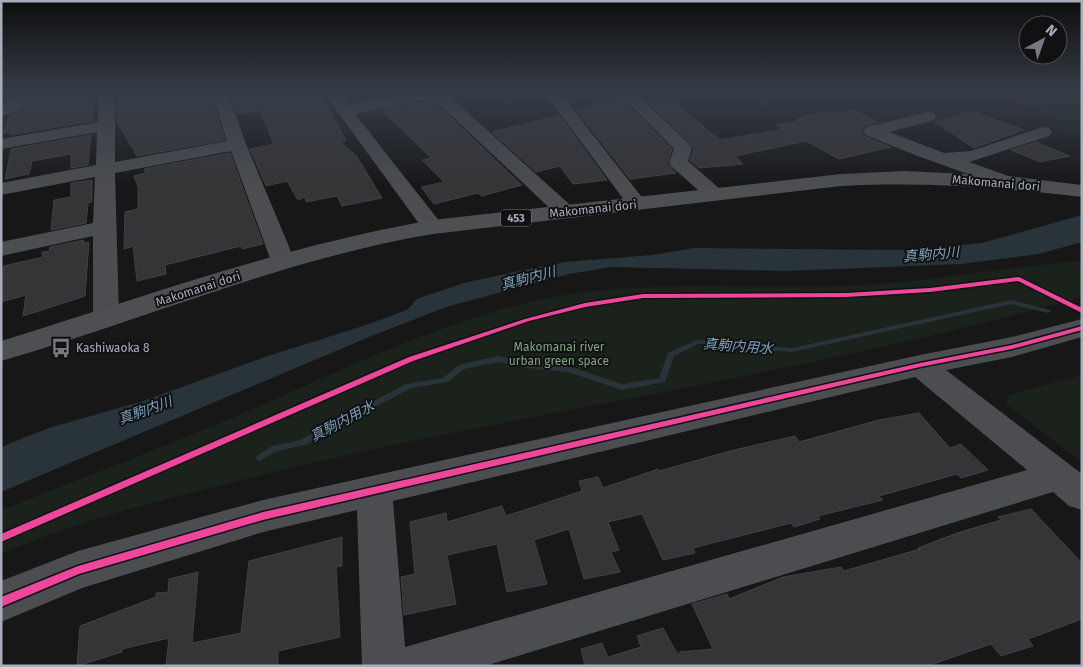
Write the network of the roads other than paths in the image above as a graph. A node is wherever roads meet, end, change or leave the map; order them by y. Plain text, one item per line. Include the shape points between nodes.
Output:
1 (230, 124) edge
2 (354, 124) edge
3 (470, 124) edge
4 (576, 124) edge
5 (659, 124) edge
6 (899, 124) edge
7 (105, 126) joint
8 (1043, 132) dead end
9 (1, 144) edge
10 (237, 144) junction
11 (944, 158) junction
12 (107, 169) junction
13 (1007, 182) junction
14 (1, 189) edge
15 (1082, 191) edge
16 (714, 194) junction
17 (637, 204) junction
18 (567, 212) junction
19 (104, 227) junction
20 (433, 227) junction
21 (1, 249) edge
22 (283, 262) junction
23 (106, 318) junction
24 (1082, 328) edge
25 (1, 351) edge
26 (920, 365) junction
27 (1070, 486) edge
28 (374, 491) junction
29 (1, 602) edge
30 (384, 666) edge
31 (412, 666) edge

1 - 10 street
2 - 20 street
3 - 18 street
4 - 17 street
5 - 16 street via 683,148 678,162
6 - 11 street via 872,131 906,147
7 - 9 street
7 - 12 street
8 - 11 street via 973,156
10 - 12 street
10 - 22 street
11 - 13 street
12 - 14 street
12 - 19 street
13 - 15 highway, Makomanai dori / 453
13 - 16 highway, Makomanai dori / 453 via 905,177 841,180
16 - 17 highway, Makomanai dori / 453
17 - 18 highway, Makomanai dori / 453
18 - 20 highway, Makomanai dori / 453
19 - 21 street
19 - 23 street
20 - 22 highway, Makomanai dori / 453 via 385,235
22 - 23 highway, Makomanai dori / 453
23 - 25 highway, Makomanai dori / 453
24 - 26 street via 1012,347
26 - 27 street
26 - 28 street
27 - 31 street
28 - 29 street via 263,516 172,542 78,570
28 - 30 street

